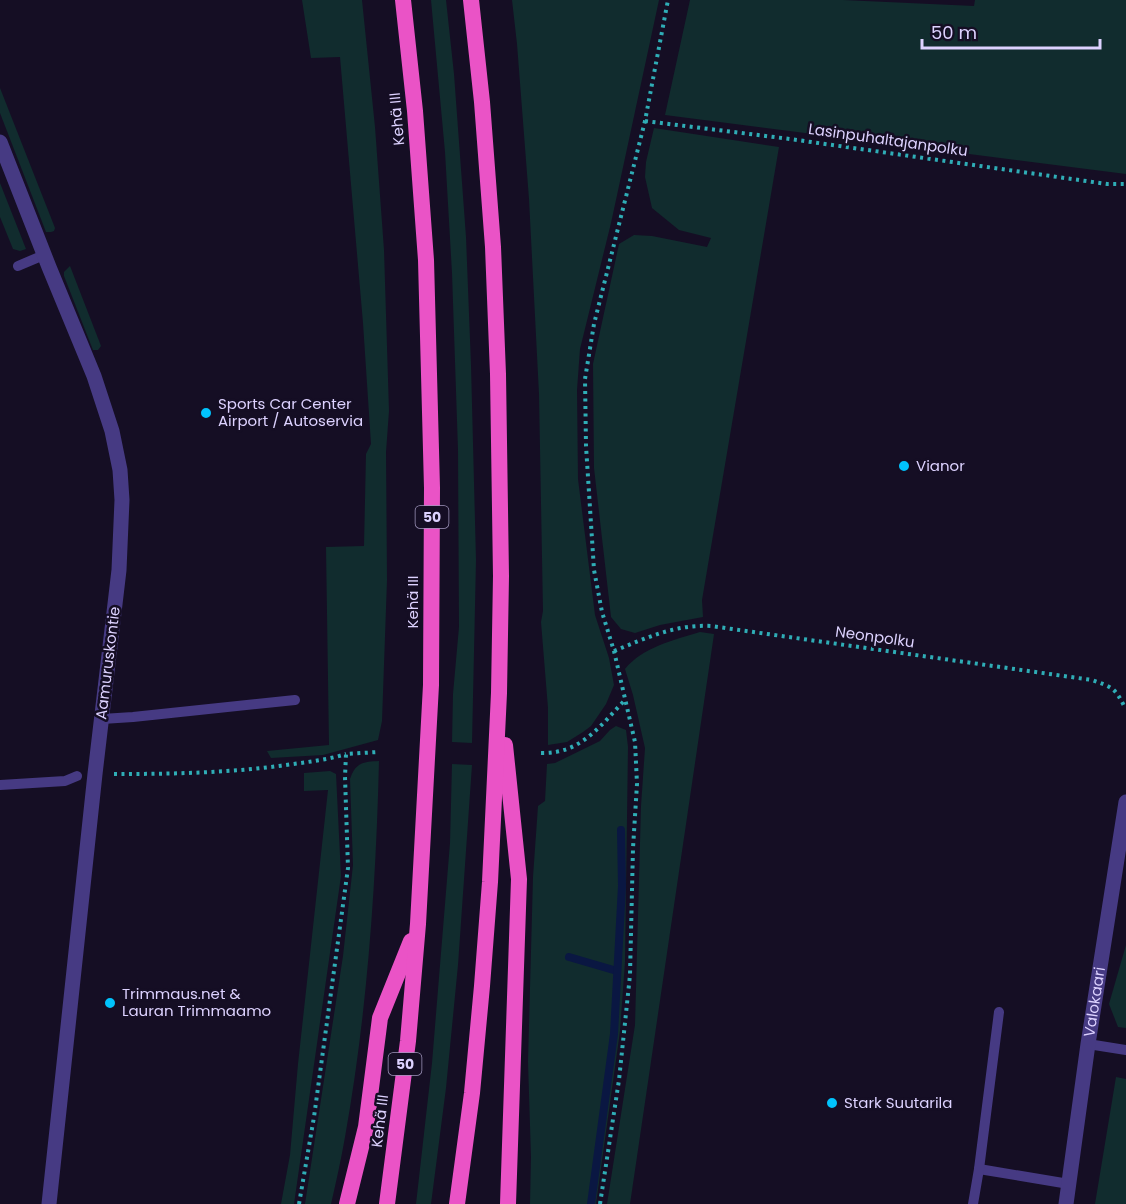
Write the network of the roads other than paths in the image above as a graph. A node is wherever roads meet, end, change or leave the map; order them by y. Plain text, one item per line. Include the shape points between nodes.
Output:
1 (392, 0) edge
2 (403, 0) edge
3 (471, 0) edge
4 (415, 111) junction
5 (0, 142) edge
6 (44, 255) junction
7 (18, 266) dead end
8 (499, 693) junction
9 (295, 700) dead end
10 (102, 719) junction
11 (77, 776) dead end
12 (0, 785) edge
13 (1126, 802) edge
14 (418, 924) junction
15 (999, 1012) dead end
16 (1088, 1044) junction
17 (1126, 1050) edge
18 (979, 1170) junction
19 (1070, 1184) junction
20 (49, 1204) edge
21 (347, 1204) edge
22 (387, 1204) edge
23 (457, 1204) edge
24 (508, 1204) edge
25 (973, 1204) edge
26 (1066, 1204) edge

1 - 4 highway
2 - 4 highway, Kehä III / 50
3 - 8 highway via 493,247 498,363
4 - 14 highway, Kehä III / 50 via 426,260 432,488 431,685
5 - 6 street, Aamuruskontie
6 - 7 lane
6 - 10 street, Aamuruskontie via 94,376 120,470 119,570
8 - 23 highway via 482,986
8 - 24 highway via 519,879
9 - 10 lane
10 - 20 street, Aamuruskontie
11 - 12 lane via 65,781
13 - 16 street, Valokaari
14 - 21 highway via 380,1017 366,1127
14 - 22 highway, Kehä III / 50
15 - 18 lane
16 - 17 lane
16 - 19 street, Valokaari
18 - 19 lane
18 - 25 lane
19 - 26 street, Valokaari

